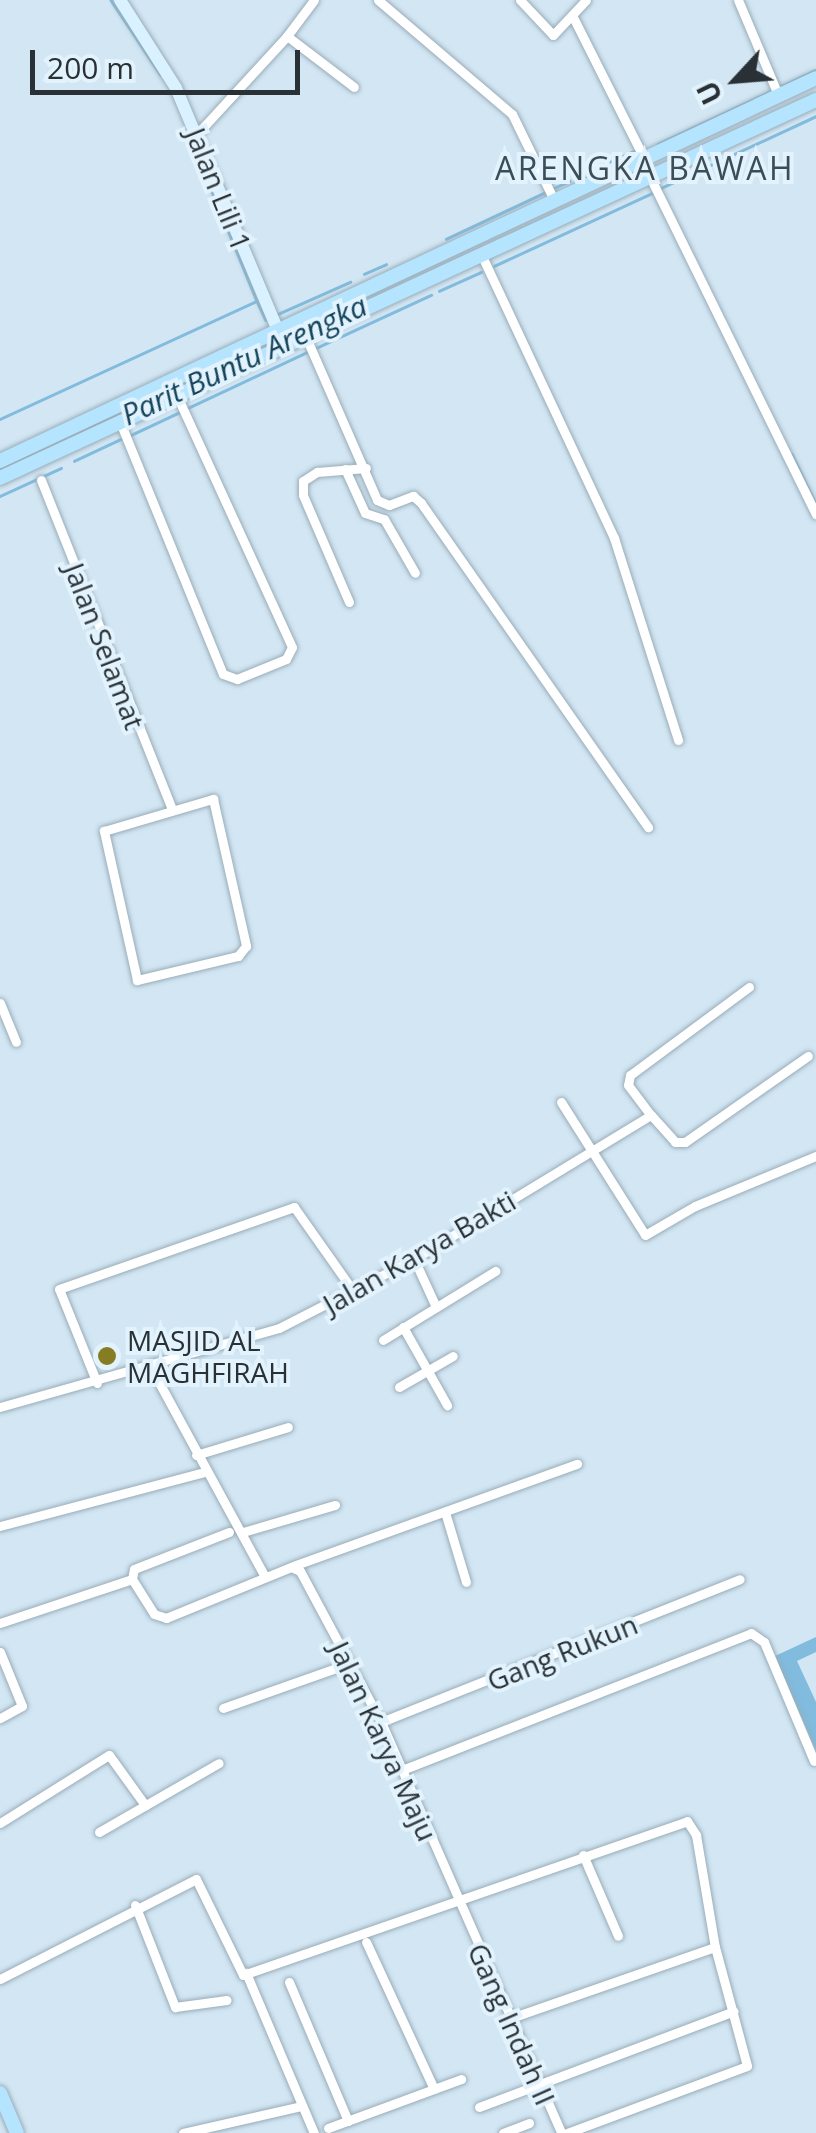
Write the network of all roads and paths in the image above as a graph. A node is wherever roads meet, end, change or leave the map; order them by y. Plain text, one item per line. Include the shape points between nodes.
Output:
1 (120, 0) edge
2 (314, 0) edge
3 (378, 0) edge
4 (520, 0) edge
5 (586, 0) edge
6 (738, 0) edge
7 (574, 19) junction
8 (287, 36) junction
9 (816, 78) edge
10 (354, 87) dead end
11 (777, 93) junction
12 (816, 100) edge
13 (197, 134) junction
14 (642, 154) junction
15 (650, 177) junction
16 (554, 199) junction
17 (480, 254) junction
18 (274, 323) junction
19 (310, 346) junction
20 (182, 405) junction
21 (74, 426) junction
22 (125, 432) junction
23 (83, 439) junction
24 (0, 461) edge
25 (366, 468) junction
26 (345, 470) junction
27 (0, 478) edge
28 (41, 480) dead end
29 (816, 514) edge
30 (414, 573) dead end
31 (349, 602) dead end
32 (678, 740) dead end
33 (172, 810) junction
34 (648, 827) dead end
35 (749, 986) dead end
36 (0, 1003) edge
37 (16, 1042) dead end
38 (808, 1056) dead end
39 (561, 1102) dead end
40 (651, 1115) junction
41 (590, 1152) junction
42 (816, 1156) edge
43 (414, 1259) junction
44 (495, 1271) dead end
45 (354, 1292) junction
46 (436, 1307) junction
47 (404, 1327) junction
48 (383, 1340) dead end
49 (453, 1356) dead end
50 (150, 1366) junction
51 (428, 1370) junction
52 (97, 1383) junction
53 (399, 1387) dead end
54 (448, 1405) dead end
55 (0, 1407) edge
56 (288, 1428) dead end
57 (196, 1455) junction
58 (577, 1464) dead end
59 (205, 1472) junction
60 (335, 1506) dead end
61 (445, 1512) junction
62 (0, 1526) edge
63 (228, 1532) dead end
64 (243, 1532) junction
65 (296, 1569) junction
66 (132, 1576) junction
67 (265, 1576) junction
68 (740, 1579) dead end
69 (466, 1582) dead end
70 (0, 1623) edge
71 (0, 1652) edge
72 (350, 1663) junction
73 (223, 1708) dead end
74 (0, 1718) edge
75 (382, 1722) junction
76 (814, 1761) edge
77 (218, 1764) dead end
78 (402, 1770) junction
79 (145, 1805) junction
80 (0, 1823) edge
81 (98, 1832) dead end
82 (583, 1855) junction
83 (456, 1899) junction
84 (136, 1905) junction
85 (463, 1914) joint
86 (618, 1936) dead end
87 (366, 1942) dead end
88 (715, 1947) junction
89 (246, 1974) junction
90 (0, 1978) edge
91 (289, 1982) dead end
92 (228, 2000) dead end
93 (734, 2011) junction
94 (508, 2019) junction
95 (461, 2079) dead end
96 (538, 2086) junction
97 (434, 2088) junction
98 (0, 2094) edge
99 (302, 2106) junction
100 (479, 2107) dead end
101 (348, 2120) junction
102 (530, 2123) dead end
103 (328, 2128) dead end
104 (17, 2133) edge
105 (183, 2133) edge
106 (314, 2133) edge
107 (503, 2133) edge
108 (564, 2133) edge

1 - 13 street, Jalan Lili 1
2 - 8 street
3 - 16 street via 512,114
4 - 7 street via 554,34
5 - 7 street
6 - 11 street
7 - 14 street
8 - 10 street
8 - 13 street
9 - 11 main road
11 - 14 main road
12 - 15 main road
13 - 18 street, Jalan Lili 1
14 - 16 main road
15 - 17 main road
15 - 29 street
16 - 18 main road
17 - 19 main road
17 - 32 street via 614,538
18 - 21 main road
19 - 20 main road
19 - 25 street
20 - 22 main road
20 - 22 street via 292,646 286,658 238,679 223,674
21 - 23 main road
21 - 24 main road
22 - 23 main road
23 - 27 main road
25 - 26 street
25 - 34 street via 380,502 413,496 422,503
26 - 30 street via 365,513 384,519
26 - 31 street via 317,472 303,481 303,496
28 - 33 street, Jalan Selamat
33 - 33 street via 216,802 246,946 238,956 141,981 131,976 103,836 108,827
35 - 40 street via 630,1075 628,1084
36 - 37 street
38 - 40 street via 685,1142 674,1142
39 - 41 street
40 - 41 street, Jalan Karya Bakti
41 - 42 street via 645,1235 695,1206
41 - 43 street, Jalan Karya Bakti
43 - 45 street, Jalan Karya Bakti
43 - 46 street
44 - 46 street
45 - 50 street, Jalan Karya Bakti via 279,1328
45 - 52 street via 294,1207 59,1289
46 - 47 street
47 - 48 street
47 - 51 street
49 - 51 street
50 - 52 street, Jalan Karya Bakti
50 - 57 street
51 - 53 street
51 - 54 street
52 - 55 street, Jalan Karya Bakti
56 - 57 street
57 - 59 street
58 - 61 street
59 - 62 street
59 - 64 street
60 - 64 street
61 - 65 street
61 - 69 street
63 - 66 street
64 - 67 street
65 - 67 street
65 - 72 street, Jalan Karya Maju
66 - 67 street via 154,1614 166,1618
66 - 70 street
68 - 75 street, Gang Rukun
71 - 74 street via 22,1706
72 - 73 street
72 - 75 street, Jalan Karya Maju
75 - 78 street, Jalan Karya Maju
76 - 78 street via 764,1642 751,1633
77 - 79 street
78 - 83 street, Jalan Karya Maju
79 - 80 street via 109,1755
79 - 81 street
82 - 83 street
82 - 86 street
82 - 88 street via 677,1822 692,1824
83 - 85 street, Jalan Karya Maju
83 - 89 street
84 - 89 street via 200,1881 238,1970
84 - 90 street
84 - 92 street via 177,2010
85 - 94 street, Gang Indah II
87 - 97 street
88 - 93 street
88 - 94 street
89 - 99 street
91 - 101 street
93 - 96 street
93 - 108 street via 749,2060 743,2070
94 - 96 street, Gang Indah II
95 - 97 street
96 - 100 street
96 - 108 street, Gang Indah II
97 - 101 street
98 - 104 main road
99 - 105 street
99 - 106 street
101 - 103 street
102 - 107 street

